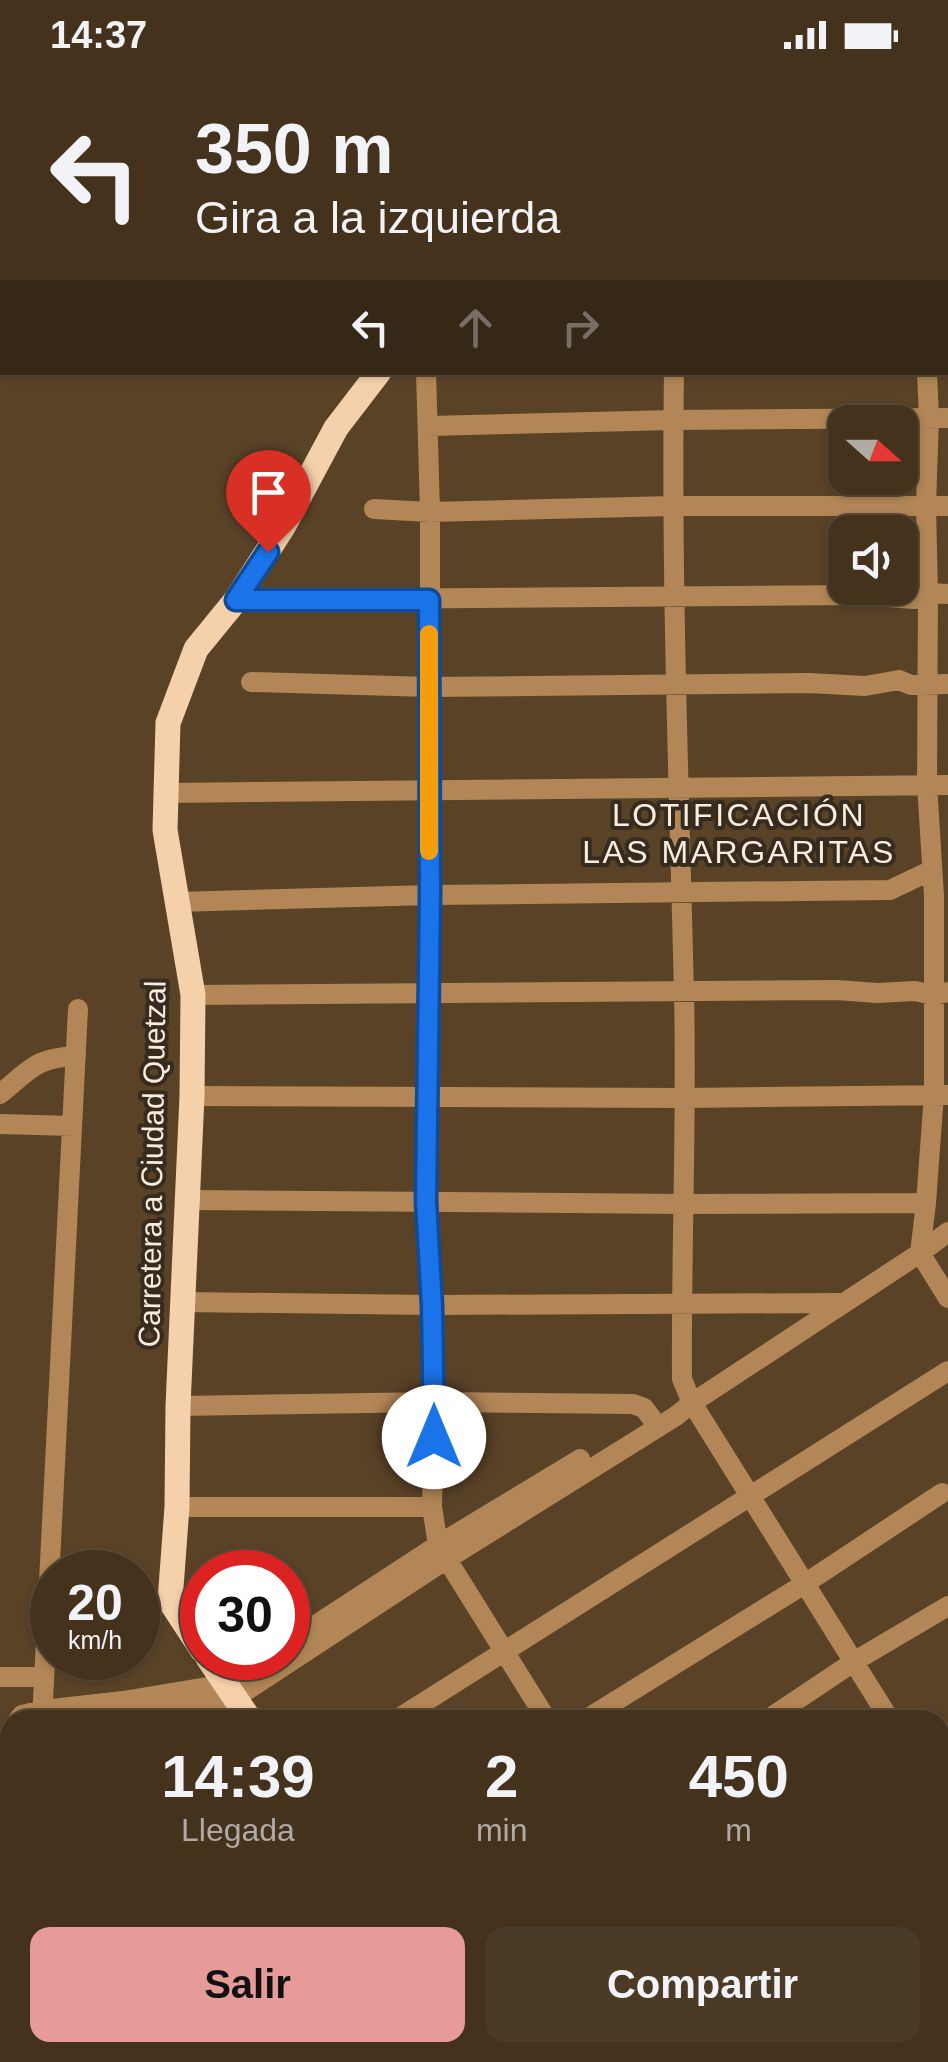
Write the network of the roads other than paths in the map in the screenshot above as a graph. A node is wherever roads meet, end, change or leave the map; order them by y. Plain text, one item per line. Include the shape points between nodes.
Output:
1 (377, 375) edge
2 (426, 375) edge
3 (674, 375) edge
4 (928, 375) edge
5 (938, 418) edge
6 (673, 420) junction
7 (428, 426) junction
8 (672, 506) junction
9 (926, 506) junction
10 (948, 506) edge
11 (374, 509) dead end
12 (430, 512) junction
13 (938, 594) edge
14 (674, 597) junction
15 (236, 600) junction
16 (429, 600) junction
17 (251, 682) dead end
18 (676, 684) junction
19 (938, 684) edge
20 (430, 687) junction
21 (938, 785) edge
22 (677, 787) junction
23 (428, 790) junction
24 (166, 792) junction
25 (938, 883) edge
26 (680, 894) junction
27 (430, 895) junction
28 (177, 902) junction
29 (684, 993) junction
30 (428, 994) junction
31 (941, 994) edge
32 (194, 995) junction
33 (78, 1008) dead end
34 (76, 1056) junction
35 (0, 1094) edge
36 (941, 1094) edge
37 (192, 1096) junction
38 (427, 1096) junction
39 (684, 1098) junction
40 (0, 1124) edge
41 (72, 1126) junction
42 (187, 1200) junction
43 (426, 1202) junction
44 (926, 1203) junction
45 (683, 1204) junction
46 (948, 1232) edge
47 (920, 1254) junction
48 (948, 1298) edge
49 (182, 1302) junction
50 (682, 1302) junction
51 (842, 1303) junction
52 (432, 1305) junction
53 (948, 1370) edge
54 (434, 1402) junction
55 (692, 1403) junction
56 (178, 1406) junction
57 (654, 1421) junction
58 (942, 1493) dead end
59 (750, 1495) junction
60 (176, 1507) junction
61 (432, 1507) junction
62 (50, 1550) edge
63 (442, 1552) junction
64 (806, 1582) junction
65 (948, 1606) edge
66 (180, 1616) edge
67 (339, 1620) junction
68 (310, 1634) edge
69 (504, 1651) junction
70 (855, 1661) junction
71 (30, 1676) edge
72 (0, 1677) edge
73 (44, 1680) edge
74 (223, 1680) edge
75 (242, 1680) edge
76 (230, 1691) junction
77 (42, 1710) edge
78 (133, 1710) edge
79 (243, 1710) edge
80 (412, 1710) edge
81 (541, 1710) edge
82 (601, 1710) edge
83 (782, 1710) edge
84 (884, 1710) edge

1 - 15 main road, Carretera a Ciudad Quetzal via 336,428
2 - 7 street
3 - 6 street
4 - 5 street
5 - 6 street
5 - 9 street
6 - 7 street
6 - 8 street
7 - 12 street
8 - 9 street
8 - 12 street
8 - 14 street
9 - 10 street
9 - 13 street
11 - 12 street
12 - 16 street
13 - 14 street via 920,588 914,599
13 - 19 street
14 - 16 street
14 - 18 street
15 - 16 street
15 - 24 main road, Carretera a Ciudad Quetzal via 196,649 168,723
16 - 20 street
17 - 20 street
18 - 19 street
18 - 20 street
18 - 22 street
19 - 21 street
20 - 23 street
21 - 22 street
21 - 25 street
22 - 23 street
22 - 26 street
23 - 24 street
23 - 27 street
24 - 28 main road, Carretera a Ciudad Quetzal
25 - 26 street
25 - 31 street
26 - 27 street
26 - 29 street
27 - 28 street
27 - 30 street
28 - 32 main road, Carretera a Ciudad Quetzal
29 - 30 street
29 - 31 street
29 - 39 street
30 - 32 street
30 - 38 street
31 - 36 street
32 - 37 main road, Carretera a Ciudad Quetzal
33 - 34 street
34 - 35 street via 51,1057
34 - 41 street
36 - 39 street
36 - 44 street
37 - 38 street
37 - 42 main road, Carretera a Ciudad Quetzal
38 - 39 street
38 - 43 street
39 - 45 street
40 - 41 street
41 - 62 street
42 - 43 street
42 - 49 main road, Carretera a Ciudad Quetzal
43 - 45 street
43 - 52 street
44 - 45 street
44 - 47 street
45 - 50 street
46 - 47 street
47 - 48 street
47 - 51 street
49 - 52 street
49 - 56 main road, Carretera a Ciudad Quetzal
50 - 51 street
50 - 52 street
50 - 55 street via 682,1379
51 - 55 street
52 - 54 street
53 - 59 street
54 - 56 street
54 - 57 street via 633,1404
54 - 61 street
55 - 57 street via 672,1404
55 - 59 street
56 - 60 main road, Carretera a Ciudad Quetzal
57 - 63 street
58 - 64 street
59 - 64 street
59 - 69 street
60 - 61 street
60 - 66 main road, Carretera a Ciudad Quetzal via 170,1600
61 - 63 street
63 - 67 street
63 - 69 street
64 - 70 street
64 - 82 street
65 - 70 street
67 - 68 street
67 - 76 street
69 - 80 street
69 - 81 street
70 - 83 street
70 - 84 street
71 - 72 street
73 - 77 street
74 - 76 main road
75 - 76 street
76 - 78 street
76 - 79 main road

